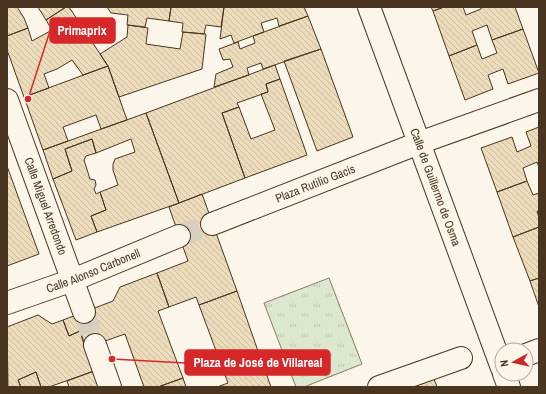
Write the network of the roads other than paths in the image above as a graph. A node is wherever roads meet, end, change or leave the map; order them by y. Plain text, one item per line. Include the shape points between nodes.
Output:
1 (369, 7) edge
2 (7, 100) edge
3 (539, 100) edge
4 (419, 143) junction
5 (212, 224) tunnel mouth
6 (179, 236) tunnel mouth
7 (73, 280) junction
8 (7, 303) edge
9 (84, 312) tunnel mouth
10 (95, 345) tunnel mouth
11 (494, 345) edge
12 (461, 358) dead end
13 (110, 387) edge
14 (379, 387) edge

1 - 4 street, Calle de Guillermo de Osma
2 - 7 street, Calle Miguel Arredondo
3 - 4 street, Plaza Rutilio Gacis
4 - 5 street, Plaza Rutilio Gacis
4 - 11 street, Calle de Guillermo de Osma
6 - 7 street, Calle Alonso Carbonell
7 - 8 street, Calle Alonso Carbonell
7 - 9 street, Calle Miguel Arredondo
10 - 13 street
12 - 14 street

